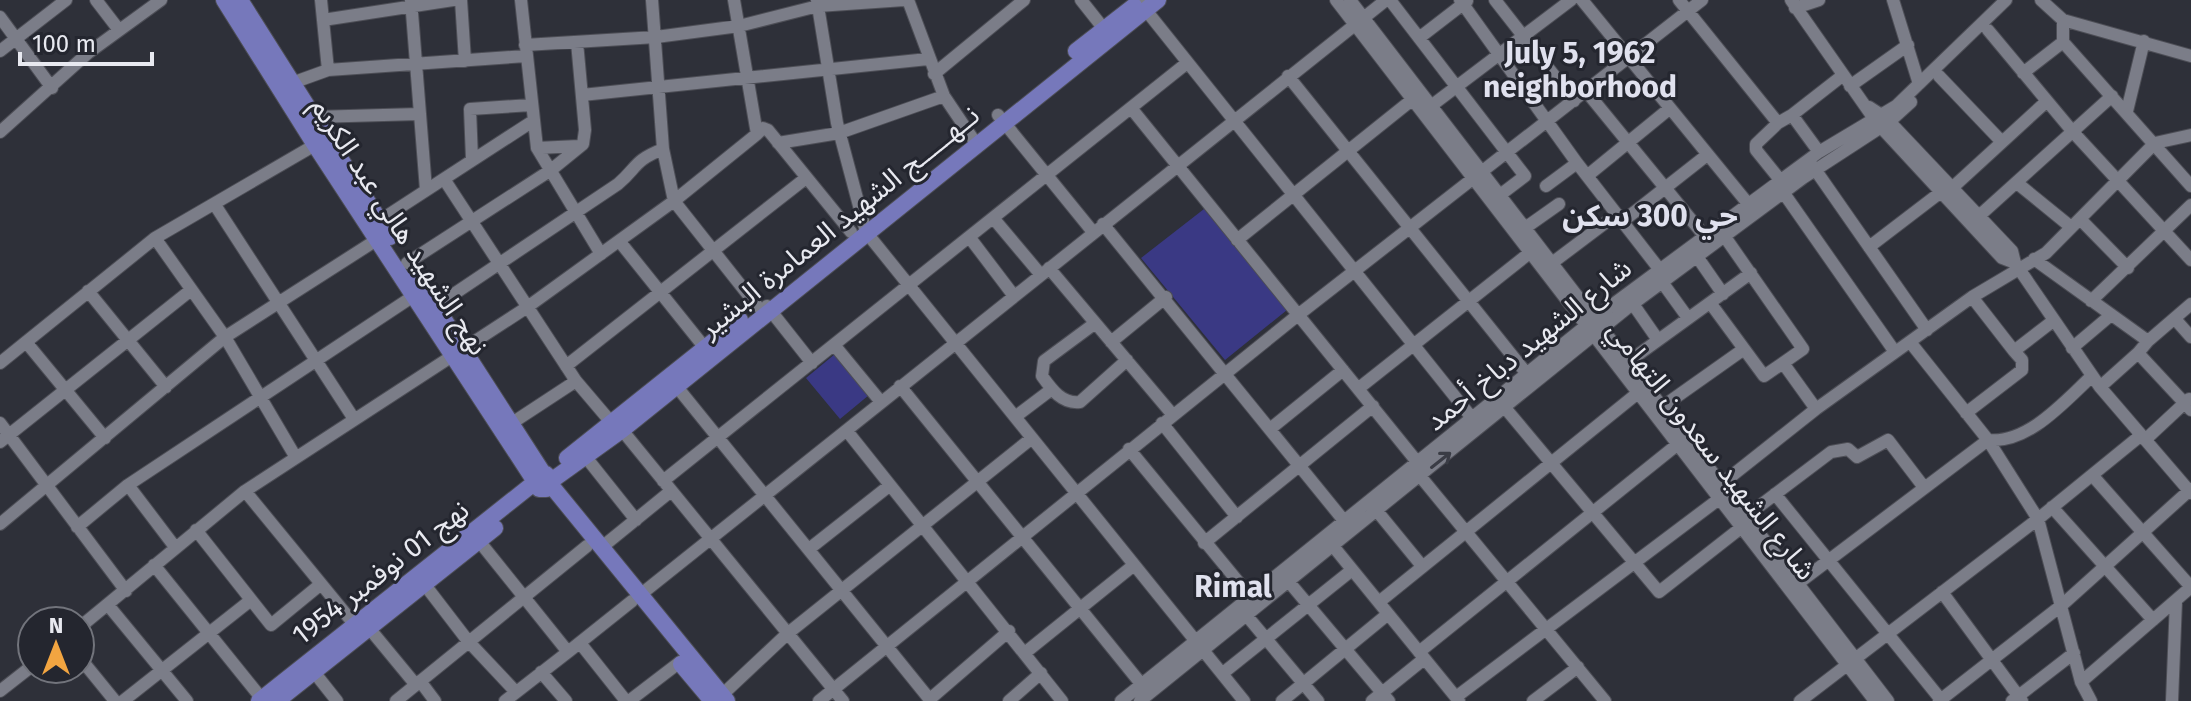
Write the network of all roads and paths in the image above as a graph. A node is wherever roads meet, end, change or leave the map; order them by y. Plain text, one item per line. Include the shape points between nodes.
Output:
1 (66, 0) edge
2 (96, 0) edge
3 (161, 0) edge
4 (224, 0) edge
5 (240, 0) edge
6 (321, 0) edge
7 (376, 0) edge
8 (453, 0) edge
9 (461, 0) edge
10 (521, 0) edge
11 (652, 0) edge
12 (734, 0) edge
13 (906, 0) edge
14 (1024, 0) edge
15 (1081, 0) edge
16 (1336, 0) edge
17 (1350, 0) edge
18 (1388, 0) edge
19 (1495, 0) edge
20 (1571, 0) edge
21 (1582, 0) edge
22 (1679, 0) edge
23 (1702, 0) edge
24 (1819, 0) edge
25 (1893, 0) edge
26 (1988, 0) edge
27 (2016, 0) edge
28 (2041, 0) edge
29 (1464, 1) edge
30 (818, 3) edge
31 (1146, 3) edge
32 (411, 4) edge
33 (1793, 4) edge
34 (2003, 4) edge
35 (1689, 11) junction
36 (378, 14) junction
37 (0, 17) edge
38 (323, 20) junction
39 (2063, 20) junction
40 (1359, 21) junction
41 (739, 26) junction
42 (1104, 29) junction
43 (119, 30) junction
44 (1988, 30) junction
45 (1522, 36) junction
46 (656, 37) junction
47 (17, 38) junction
48 (1419, 38) junction
49 (2144, 41) junction
50 (577, 42) junction
51 (2063, 42) junction
52 (1908, 45) junction
53 (526, 50) junction
54 (0, 51) edge
55 (1499, 53) junction
56 (2191, 56) edge
57 (1629, 58) junction
58 (928, 59) junction
59 (465, 61) junction
60 (1187, 63) junction
61 (416, 65) junction
62 (826, 67) junction
63 (328, 70) junction
64 (2023, 73) junction
65 (934, 74) junction
66 (1288, 76) junction
67 (1939, 76) junction
68 (749, 80) junction
69 (1846, 81) junction
70 (292, 83) junction
71 (1919, 84) junction
72 (1456, 86) junction
73 (52, 88) junction
74 (660, 89) junction
75 (1586, 91) junction
76 (582, 95) junction
77 (944, 96) junction
78 (2112, 96) junction
79 (1413, 99) junction
80 (1574, 101) junction
81 (2047, 101) junction
82 (531, 105) junction
83 (1431, 106) junction
84 (1131, 108) junction
85 (1669, 109) junction
86 (2127, 111) junction
87 (419, 114) junction
88 (1792, 115) junction
89 (313, 117) junction
90 (1001, 118) junction
91 (1878, 118) junction
92 (1233, 120) junction
93 (1549, 120) junction
94 (533, 121) junction
95 (1778, 123) junction
96 (0, 132) edge
97 (2073, 132) junction
98 (839, 133) junction
99 (757, 134) junction
100 (2191, 135) edge
101 (973, 141) junction
102 (321, 142) junction
103 (2002, 142) junction
104 (778, 143) junction
105 (1628, 143) junction
106 (2155, 143) junction
107 (579, 146) junction
108 (537, 148) junction
109 (663, 149) junction
110 (1507, 151) junction
111 (1349, 152) junction
112 (1819, 152) junction
113 (1707, 155) junction
114 (472, 159) junction
115 (1577, 163) junction
116 (1176, 164) junction
117 (1811, 165) junction
118 (551, 170) junction
119 (1478, 173) junction
120 (1049, 175) junction
121 (1587, 176) junction
122 (2118, 177) junction
123 (806, 178) junction
124 (444, 179) junction
125 (2017, 183) junction
126 (2190, 184) edge
127 (1546, 186) dead end
128 (1782, 187) junction
129 (1665, 188) junction
130 (426, 190) junction
131 (1946, 190) junction
132 (1500, 195) junction
133 (1293, 196) junction
134 (674, 201) junction
135 (1559, 204) dead end
136 (215, 205) junction
137 (2191, 205) edge
138 (1753, 209) junction
139 (576, 213) junction
140 (1979, 216) junction
141 (1620, 218) junction
142 (994, 219) junction
143 (379, 221) junction
144 (473, 221) junction
145 (2075, 223) junction
146 (1098, 228) junction
147 (1410, 228) junction
148 (1525, 228) junction
149 (860, 229) junction
150 (2165, 231) junction
151 (1725, 237) junction
152 (155, 238) junction
153 (970, 238) junction
154 (378, 239) junction
155 (1237, 240) junction
156 (620, 242) junction
157 (1709, 242) junction
158 (1869, 247) junction
159 (712, 250) junction
160 (1532, 251) junction
161 (601, 254) junction
162 (1698, 258) junction
163 (2034, 259) junction
164 (2191, 260) edge
165 (407, 263) junction
166 (499, 263) junction
167 (1552, 263) junction
168 (2017, 265) junction
169 (2128, 268) junction
170 (1354, 271) junction
171 (1045, 272) junction
172 (1751, 273) junction
173 (1661, 276) junction
174 (909, 287) junction
175 (191, 290) junction
176 (88, 291) junction
177 (659, 291) junction
178 (1723, 294) junction
179 (415, 295) junction
180 (1014, 296) junction
181 (1166, 297) junction
182 (1972, 297) junction
183 (1468, 301) junction
184 (2091, 301) junction
185 (279, 303) junction
186 (1633, 304) junction
187 (1711, 304) junction
188 (2191, 304) edge
189 (436, 306) junction
190 (764, 306) junction
191 (526, 308) junction
192 (1298, 315) junction
193 (2111, 315) junction
194 (1688, 318) junction
195 (2175, 319) junction
196 (2053, 321) junction
197 (1094, 324) junction
198 (1594, 328) junction
199 (1927, 330) junction
200 (225, 337) junction
201 (2191, 337) edge
202 (128, 339) junction
203 (1658, 340) junction
204 (2148, 341) junction
205 (26, 342) junction
206 (956, 342) junction
207 (1111, 342) junction
208 (1910, 342) junction
209 (1414, 345) junction
210 (835, 346) junction
211 (705, 348) junction
212 (2072, 348) junction
213 (1744, 349) junction
214 (458, 351) junction
215 (2014, 351) junction
216 (1895, 352) junction
217 (2138, 353) junction
218 (1127, 360) junction
219 (315, 361) junction
220 (1628, 362) junction
221 (0, 363) edge
222 (812, 363) junction
223 (1783, 363) junction
224 (566, 366) junction
225 (1343, 370) junction
226 (1225, 373) junction
227 (1527, 374) junction
228 (2092, 376) junction
229 (576, 381) junction
230 (672, 381) junction
231 (900, 386) junction
232 (166, 387) junction
233 (2100, 387) junction
234 (1359, 388) junction
235 (1052, 389) junction
236 (1642, 389) junction
237 (66, 391) junction
238 (260, 397) junction
239 (881, 402) junction
240 (2189, 404) edge
241 (1373, 406) junction
242 (1662, 407) junction
243 (1506, 409) junction
244 (1816, 409) junction
245 (1966, 413) junction
246 (1015, 417) junction
247 (1472, 418) junction
248 (354, 419) junction
249 (1167, 419) junction
250 (0, 423) edge
251 (512, 423) junction
252 (616, 426) junction
253 (1270, 429) junction
254 (847, 431) junction
255 (5, 438) edge
256 (105, 438) junction
257 (718, 438) junction
258 (1032, 438) junction
259 (2142, 438) junction
260 (1988, 440) junction
261 (1678, 444) junction
262 (1129, 449) junction
263 (295, 456) junction
264 (585, 456) junction
265 (1418, 463) junction
266 (1550, 463) junction
267 (1300, 467) junction
268 (2092, 475) junction
269 (1420, 476) junction
270 (543, 482) junction
271 (977, 483) junction
272 (49, 484) junction
273 (128, 485) junction
274 (667, 486) junction
275 (889, 486) junction
276 (1923, 486) junction
277 (245, 491) junction
278 (1717, 491) junction
279 (2190, 491) edge
280 (1076, 493) junction
281 (1775, 494) junction
282 (765, 495) junction
283 (2052, 507) junction
284 (1377, 511) junction
285 (1591, 513) junction
286 (1237, 517) junction
287 (2038, 519) junction
288 (636, 520) junction
289 (1345, 522) junction
290 (1744, 522) junction
291 (0, 524) edge
292 (77, 527) junction
293 (921, 527) junction
294 (196, 530) junction
295 (1466, 531) junction
296 (2143, 532) junction
297 (1021, 537) junction
298 (709, 539) junction
299 (479, 541) junction
300 (1204, 543) junction
301 (594, 546) junction
302 (1333, 546) junction
303 (175, 547) junction
304 (809, 549) junction
305 (1830, 560) junction
306 (1633, 562) junction
307 (154, 565) junction
308 (1134, 565) junction
309 (1422, 566) junction
310 (2105, 567) junction
311 (1352, 570) junction
312 (965, 581) junction
313 (1507, 581) junction
314 (1289, 582) junction
315 (321, 584) junction
316 (425, 585) junction
317 (2191, 587) edge
318 (1794, 588) junction
319 (844, 590) junction
320 (126, 591) junction
321 (1942, 592) junction
322 (523, 597) junction
323 (636, 598) junction
324 (251, 600) junction
325 (2176, 601) junction
326 (1254, 602) junction
327 (1379, 602) junction
328 (108, 605) junction
329 (1308, 605) junction
330 (2062, 605) junction
331 (385, 608) junction
332 (1080, 610) junction
333 (96, 614) edge
334 (1388, 614) junction
335 (1247, 616) junction
336 (2153, 620) junction
337 (362, 626) junction
338 (1547, 628) junction
339 (1009, 631) junction
340 (1887, 633) junction
341 (210, 634) junction
342 (787, 634) junction
343 (1266, 639) junction
344 (468, 641) junction
345 (580, 643) junction
346 (1199, 645) junction
347 (886, 646) junction
348 (1346, 649) junction
349 (568, 652) junction
350 (1026, 652) junction
351 (2074, 653) junction
352 (1421, 656) junction
353 (1992, 658) junction
354 (680, 662) junction
355 (1851, 662) junction
356 (1578, 667) junction
357 (162, 671) junction
358 (314, 672) junction
359 (541, 672) junction
360 (1041, 673) junction
361 (1223, 673) junction
362 (96, 678) edge
363 (2081, 682) junction
364 (418, 683) junction
365 (1304, 684) junction
366 (1142, 685) junction
367 (834, 689) junction
368 (516, 692) junction
369 (1601, 696) edge
370 (1381, 698) edge
371 (720, 699) edge
372 (1458, 699) edge
373 (2018, 699) edge
374 (266, 700) edge
375 (930, 700) edge
376 (1941, 700) edge
377 (115, 701) edge
378 (123, 701) edge
379 (187, 701) edge
380 (337, 701) edge
381 (396, 701) edge
382 (435, 701) edge
383 (505, 701) edge
384 (566, 701) edge
385 (628, 701) edge
386 (819, 701) edge
387 (843, 701) edge
388 (1009, 701) edge
389 (1062, 701) edge
390 (1121, 701) edge
391 (1140, 701) edge
392 (1244, 701) edge
393 (1282, 701) edge
394 (1318, 701) edge
395 (1533, 701) edge
396 (1585, 701) edge
397 (1800, 701) edge
398 (1875, 701) edge
399 (1888, 701) edge
400 (2091, 701) edge
401 (2172, 701) edge

1 - 47 street
2 - 43 street
3 - 43 street
4 - 102 main road, نهج الشهيد هالي عبد الكريم
5 - 70 main road
6 - 38 street
7 - 36 street
8 - 32 street
9 - 59 street
10 - 53 street
11 - 46 street
12 - 41 street
13 - 30 street
13 - 58 street
14 - 65 street
15 - 42 street
16 - 40 street, شارع الشهيد سعدون التهامي
17 - 40 street, شارع الشهيد سعدون التهامي
18 - 40 street
18 - 48 street
19 - 45 street
20 - 45 street
21 - 57 street
22 - 35 street
23 - 35 street
24 - 33 street
25 - 52 street
26 - 34 street
27 - 44 street, شارع الشهيد دباخ أحمد
28 - 39 street
29 - 48 street
29 - 55 street
30 - 41 street
30 - 62 street
31 - 42 main road, نــهـــــج الشهيد العمامرة البشير
31 - 60 street
31 - 90 main road, نــهـــــج الشهيد العمامرة البشير
32 - 36 street
32 - 61 street
33 - 69 street
34 - 71 street, شارع الشهيد دباخ أحمد
35 - 57 street
35 - 95 street
36 - 38 street
37 - 47 street
38 - 63 street
39 - 49 street
39 - 51 street
40 - 66 street
40 - 79 street, شارع الشهيد سعدون التهامي
40 - 83 street, شارع الشهيد سعدون التهامي
41 - 46 street
41 - 68 street
42 - 90 main road, نــهـــــج الشهيد العمامرة البشير
43 - 73 street
44 - 64 street
44 - 67 street, شارع الشهيد دباخ أحمد
45 - 55 street
45 - 80 street
46 - 50 street
46 - 74 street
47 - 54 street
47 - 73 street
48 - 72 street
49 - 56 street
49 - 86 street
50 - 53 street
50 - 76 street
51 - 64 street
51 - 78 street
52 - 69 street
52 - 71 street
53 - 59 street
53 - 82 street
55 - 72 street
55 - 93 street
57 - 75 street
57 - 85 street
58 - 62 street
58 - 65 street
59 - 61 street
60 - 84 street
60 - 92 street
61 - 63 street
61 - 87 street
62 - 68 street
62 - 98 street
63 - 70 street
64 - 81 street
65 - 77 street
66 - 92 street
66 - 111 street
67 - 91 street, شارع الشهيد دباخ أحمد
67 - 103 street
68 - 74 street
68 - 99 street
69 - 88 street
69 - 91 street
70 - 89 main road
71 - 91 street, شارع الشهيد دباخ أحمد
72 - 83 street
72 - 110 street
73 - 96 street
74 - 76 street
74 - 109 street
75 - 80 street
75 - 105 street
76 - 107 street via 585,137
77 - 98 street
77 - 101 street
78 - 86 street
78 - 97 street
79 - 111 street
79 - 119 street, شارع الشهيد سعدون التهامي
80 - 93 street
81 - 97 street
81 - 103 street
82 - 94 street
82 - 114 street via 470,109
83 - 119 street, شارع الشهيد سعدون التهامي
84 - 116 street
84 - 120 street
85 - 105 street
85 - 113 street
86 - 106 street
87 - 89 street
87 - 130 street
88 - 95 street
88 - 112 street
89 - 102 main road
90 - 101 main road, نــهـــــج الشهيد العمامرة البشير
90 - 120 street
91 - 112 street, شارع الشهيد دباخ أحمد
91 - 117 street, شارع الشهيد دباخ أحمد
91 - 131 street
92 - 116 street
92 - 133 street
93 - 110 street
93 - 115 street
94 - 108 street
94 - 114 street
95 - 128 street via 1756,150
97 - 122 street
97 - 125 street
98 - 104 street
98 - 149 street
99 - 104 street via 766,129
99 - 134 street
100 - 106 street
101 - 149 main road, نــهـــــج الشهيد العمامرة البشير
102 - 136 street
102 - 143 main road
102 - 154 main road, نهج الشهيد هالي عبد الكريم
103 - 131 street
104 - 123 street
105 - 121 street
105 - 129 street
106 - 122 street
106 - 126 street
107 - 108 street
107 - 118 street
108 - 118 street
109 - 134 street
109 - 139 street via 636,162 618,184
110 - 119 street
110 - 132 street via 1525,176
111 - 133 street
111 - 147 street
112 - 117 street, شارع الشهيد دباخ أحمد
113 - 129 street
113 - 138 street
114 - 124 street
115 - 121 street
115 - 127 street
116 - 146 street
116 - 155 street
117 - 128 street, شارع الشهيد دباخ أحمد
117 - 158 street
118 - 139 street
118 - 144 street
119 - 132 street, شارع الشهيد سعدون التهامي
119 - 147 street
119 - 160 street, شارع الشهيد سعدون التهامي
120 - 142 street
120 - 146 street
121 - 141 street
122 - 145 street
122 - 150 street
123 - 149 street
123 - 159 street
124 - 130 street
124 - 144 street
125 - 140 street
125 - 145 street
128 - 138 street, شارع الشهيد دباخ أحمد
128 - 216 street
129 - 141 street
129 - 157 street
130 - 143 street
131 - 140 street
131 - 158 street
131 - 168 street via 2002,258
132 - 148 street, شارع الشهيد سعدون التهامي
133 - 155 street
133 - 170 street
134 - 156 street
134 - 159 street
135 - 148 street
136 - 152 street
136 - 185 street
137 - 150 street
138 - 151 street, شارع الشهيد دباخ أحمد
138 - 157 street, شارع الشهيد دباخ أحمد
139 - 161 street
139 - 166 street
140 - 168 street via 2012,251
141 - 167 street
141 - 173 street
142 - 153 street
142 - 171 street
143 - 165 main road
144 - 165 street
144 - 166 street
145 - 163 street
145 - 169 street
146 - 171 street
146 - 181 street
147 - 170 street
147 - 183 street
148 - 167 street, شارع الشهيد سعدون التهامي
149 - 174 street
149 - 190 main road, نــهـــــج الشهيد العمامرة البشير
150 - 164 street
150 - 169 street
151 - 157 street, شارع الشهيد دباخ أحمد
151 - 172 street
152 - 175 street
152 - 176 street
153 - 174 street
153 - 180 street
154 - 179 main road, نهج الشهيد هالي عبد الكريم
154 - 185 street
155 - 192 street
156 - 161 street
156 - 177 street
157 - 162 street, شارع الشهيد دباخ أحمد
157 - 173 street, شارع الشهيد دباخ أحمد
158 - 199 street
159 - 177 street
159 - 190 street
160 - 183 street
160 - 198 street, شارع الشهيد سعدون التهامي
161 - 191 street
162 - 173 street, شارع الشهيد دباخ أحمد
162 - 178 street
163 - 168 street
163 - 184 street
165 - 189 main road
166 - 189 street
166 - 191 street
167 - 198 street, شارع الشهيد سعدون التهامي
168 - 182 street
168 - 196 street
169 - 184 street
170 - 192 street
170 - 209 street
171 - 180 street
171 - 197 street
172 - 178 street
172 - 223 street via 1803,349
173 - 186 street, شارع الشهيد دباخ أحمد
173 - 194 street
173 - 198 street, شارع الشهيد دباخ أحمد
174 - 206 street
174 - 210 street
175 - 200 street
175 - 202 street
176 - 202 street
176 - 205 street
177 - 211 street
177 - 224 street
178 - 187 street
179 - 214 main road, نهج الشهيد هالي عبد الكريم
179 - 219 street
180 - 206 street
181 - 207 street
181 - 226 street
182 - 199 street
182 - 215 street
183 - 209 street
183 - 227 street
184 - 193 street
185 - 200 street
185 - 219 street
186 - 198 street, شارع الشهيد دباخ أحمد
186 - 203 street
187 - 194 street
187 - 213 street
188 - 195 street
189 - 214 main road
190 - 211 main road
190 - 222 street
190 - 230 main road, نــهـــــج الشهيد العمامرة البشير
191 - 214 street
191 - 224 street
192 - 225 street
192 - 226 street
193 - 204 street
193 - 212 street
194 - 203 street
195 - 201 street
195 - 204 street
196 - 212 street
196 - 215 street
197 - 207 street
197 - 235 street via 1044,361 1042,376
198 - 220 street, شارع الشهيد سعدون التهامي
198 - 227 street, شارع الشهيد دباخ أحمد
198 - 236 street, شارع الشهيد سعدون التهامي
198 - 243 street, شارع الشهيد دباخ أحمد
199 - 208 street
200 - 232 street
200 - 238 street
202 - 232 street
202 - 237 street
203 - 220 street
204 - 217 street
205 - 221 street
205 - 237 street
206 - 231 street
206 - 246 street
207 - 218 street
208 - 216 street
208 - 245 street
209 - 234 street
209 - 247 street
210 - 222 street
210 - 239 street
211 - 230 main road
212 - 228 street
213 - 223 street via 1764,376
213 - 242 street
214 - 248 street
214 - 251 main road
214 - 270 main road, نهج الشهيد هالي عبد الكريم
215 - 245 street via 2022,370
216 - 244 street
217 - 233 street
217 - 240 street
218 - 235 street via 1080,402 1066,402
218 - 249 street
219 - 238 street
219 - 248 street
220 - 236 street, شارع الشهيد سعدون التهامي
222 - 257 street
223 - 244 street
224 - 229 street
225 - 234 street
225 - 253 street
226 - 249 street
226 - 253 street
227 - 247 street, شارع الشهيد دباخ أحمد
228 - 233 street
228 - 260 street via 2019,436
229 - 251 street
229 - 252 street
230 - 252 main road, نــهـــــج الشهيد العمامرة البشير
230 - 257 street
231 - 239 street
231 - 271 street
232 - 256 street
233 - 259 street
234 - 241 street
235 - 246 street
236 - 242 street, شارع الشهيد سعدون التهامي
236 - 261 street, شارع الشهيد سعدون التهامي
236 - 266 street
237 - 255 street
237 - 256 street
238 - 263 street
238 - 273 street
239 - 254 street
240 - 259 street
241 - 265 street
241 - 267 street
242 - 278 street, شارع الشهيد سعدون التهامي
243 - 266 street
269 -> 243 street, شارع الشهيد دباخ أحمد
244 - 278 street
245 - 260 street
246 - 258 street
247 - 265 street, شارع الشهيد دباخ أحمد
248 - 263 street
249 - 262 street
249 - 286 street
250 - 255 street
251 - 270 main road
252 - 264 main road, نــهـــــج الشهيد العمامرة البشير
252 - 270 main road
252 - 274 street
253 - 267 street
254 - 275 street
254 - 282 street
255 - 272 street
256 - 272 street
257 - 274 street
257 - 282 street
258 - 271 street
258 - 280 street
259 - 268 street
259 - 279 street
260 - 276 street
260 - 287 street
261 - 278 street, شارع الشهيد سعدون التهامي
261 - 285 street
262 - 280 street
262 - 300 street
263 - 277 street
264 - 270 main road, نــهـــــج الشهيد العمامرة البشير
264 - 288 street
265 - 289 street, شارع الشهيد دباخ أحمد
266 - 285 street
266 - 295 street
267 - 286 street
267 - 289 street
268 - 283 street
268 - 296 street
269 - 284 street, شارع الشهيد دباخ أحمد
269 - 295 street
270 - 299 main road, نهج 01 نوفمبر 1954
270 - 301 main road
270 - 331 main road, نهج 01 نوفمبر 1954
271 - 293 street
271 - 297 street
272 - 291 street
272 - 292 street
273 - 292 street
273 - 303 street
274 - 288 street
274 - 298 street
275 - 293 street
275 - 304 street
276 - 281 street via 1888,440 1857,457 1848,449 1831,452
276 - 305 street
277 - 294 street
277 - 315 street
278 - 290 street, شارع الشهيد سعدون التهامي
278 - 306 street
279 - 296 street
280 - 297 street
280 - 308 street
281 - 290 street
281 - 305 street
282 - 298 street
282 - 304 street
283 - 287 street
283 - 310 street
284 - 302 street, شارع الشهيد دباخ أحمد
284 - 309 street
285 - 306 street
285 - 313 street
286 - 300 street
287 - 321 street
287 - 330 street
288 - 301 street
289 - 326 street, شارع الشهيد دباخ أحمد
290 - 306 street via 1659,592
290 - 318 street, شارع الشهيد سعدون التهامي
292 - 320 street
293 - 312 street
293 - 319 street
294 - 303 street
294 - 324 street
295 - 309 street
295 - 313 street
296 - 310 street
296 - 317 street
297 - 312 street
297 - 332 street
298 - 323 street
298 - 342 street
299 - 316 main road, نهج 01 نوفمبر 1954
299 - 322 street
300 - 326 street
301 - 322 street
301 - 323 main road
302 - 311 street
302 - 314 street, شارع الشهيد دباخ أحمد
303 - 307 street
304 - 319 street
305 - 318 street
305 - 340 street
306 - 338 street
307 - 320 street
307 - 341 street
308 - 332 street
308 - 346 street
309 - 327 street
310 - 330 street
310 - 336 street
311 - 327 street
311 - 329 street
312 - 339 street
312 - 347 street
313 - 338 street
313 - 352 street
314 - 326 street, شارع الشهيد دباخ أحمد
314 - 329 street
315 - 324 street via 271,625
315 - 337 street
316 - 331 main road, نهج 01 نوفمبر 1954
316 - 344 street
317 - 325 street
318 - 355 street, شارع الشهيد سعدون التهامي
319 - 342 street
319 - 347 street
320 - 328 street
321 - 340 street
321 - 353 street
322 - 344 street
322 - 349 street
323 - 345 street
323 - 354 main road
323 - 371 main road
324 - 341 street
325 - 336 street
325 - 401 street
326 - 335 street, شارع الشهيد دباخ أحمد
326 - 346 street, شارع الشهيد دباخ أحمد
327 - 334 street
328 - 333 street
328 - 357 street
329 - 343 street
329 - 348 street
330 - 351 street
330 - 353 street
331 - 337 main road, نهج 01 نوفمبر 1954
332 - 350 street
332 - 366 street
334 - 348 street
334 - 352 street
335 - 343 street
335 - 346 street, شارع الشهيد دباخ أحمد
336 - 363 street
337 - 358 main road, نهج 01 نوفمبر 1954
337 - 364 street
337 - 374 main road, نهج 01 نوفمبر 1954
338 - 356 street
338 - 372 street
339 - 350 street
339 - 375 street
340 - 355 street
340 - 376 street
341 - 357 street
341 - 374 street
342 - 367 street
342 - 371 street
343 - 361 street
343 - 365 street
344 - 364 street
344 - 368 street
345 - 349 street
345 - 385 street
346 - 361 street
346 - 366 street, شارع الشهيد دباخ أحمد
346 - 391 street, شارع الشهيد دباخ أحمد
347 - 367 street
347 - 375 street
348 - 365 street
348 - 370 street
349 - 359 street
350 - 360 street
351 - 363 street
351 - 373 street
352 - 370 street
352 - 372 street
353 - 373 street
353 - 376 street
354 - 371 main road
354 - 385 street
355 - 397 street
355 - 398 street, شارع الشهيد سعدون التهامي
355 - 399 street, شارع الشهيد سعدون التهامي
356 - 369 street
356 - 395 street
357 - 378 street
357 - 379 street
358 - 374 main road, نهج 01 نوفمبر 1954
358 - 380 street
359 - 368 street
359 - 384 street
360 - 388 street
360 - 389 street
361 - 392 street
362 - 377 street
363 - 400 street
364 - 381 street
364 - 382 street
365 - 393 street
365 - 394 street
366 - 390 street, شارع الشهيد دباخ أحمد
367 - 386 street
367 - 387 street
368 - 383 street
369 - 396 street

